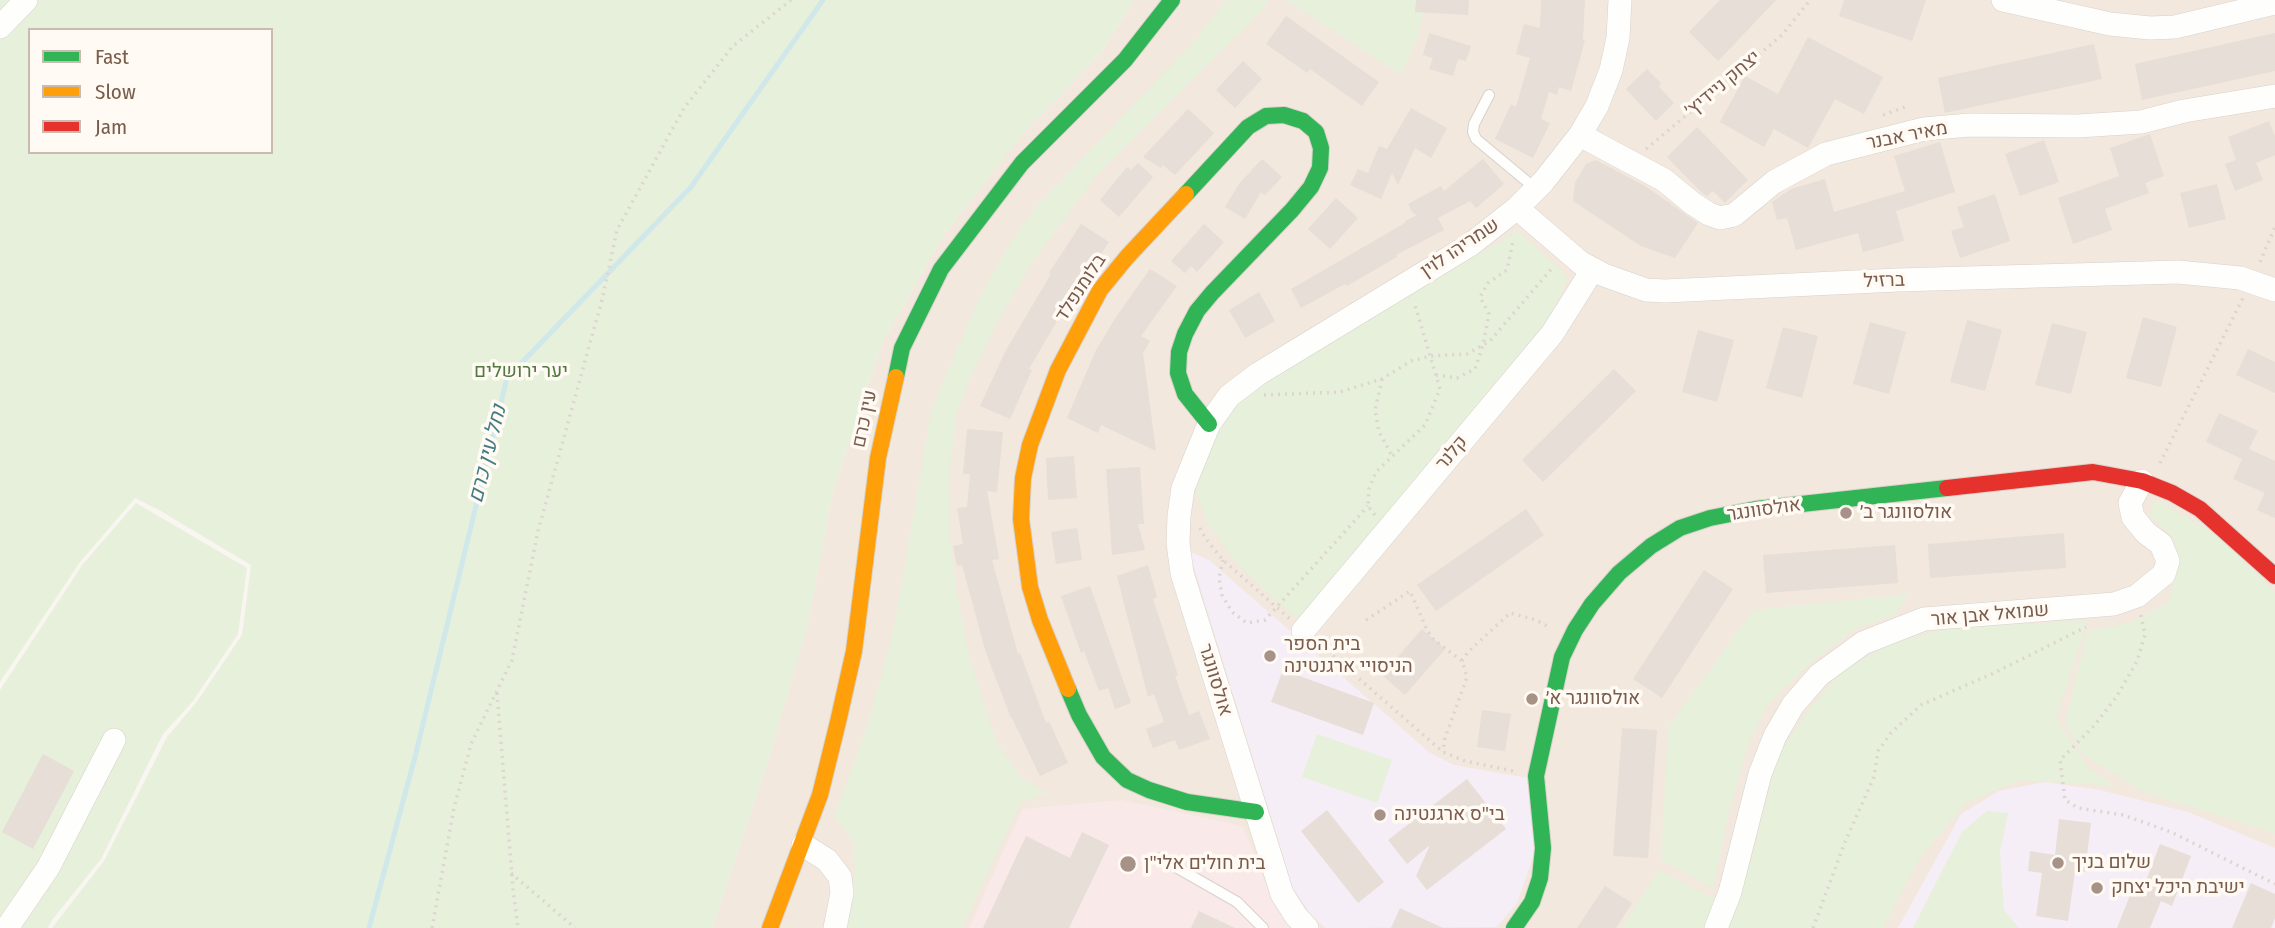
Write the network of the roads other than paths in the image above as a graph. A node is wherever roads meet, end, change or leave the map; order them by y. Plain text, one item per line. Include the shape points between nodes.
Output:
1 (26, 0) edge
2 (1172, 0) edge
3 (1620, 0) edge
4 (2003, 0) edge
5 (2275, 3) edge
6 (0, 27) edge
7 (1489, 95) dead end
8 (2275, 96) edge
9 (1580, 135) junction
10 (1536, 189) junction
11 (1517, 208) junction
12 (1593, 269) junction
13 (2275, 290) edge
14 (1209, 424) junction
15 (2146, 482) junction
16 (2275, 576) edge
17 (1303, 631) road end
18 (114, 740) dead end
19 (1256, 812) junction
20 (803, 845) junction
21 (1160, 858) dead end
22 (7, 928) edge
23 (770, 928) edge
24 (835, 928) edge
25 (1263, 928) edge
26 (1307, 928) edge
27 (1514, 928) edge
28 (1716, 928) edge

1 - 6 street
2 - 20 street, עין כרם via 1125,60 1022,163 941,269 902,348 878,458 854,651 820,795
3 - 9 street, שמריהו לוין via 1611,69
4 - 5 street via 2110,24 2150,28 2175,27 2224,11
7 - 10 lane via 1474,124 1476,139
8 - 9 street, מאיר אבנר via 2141,122 1924,129 1826,154 1774,182 1734,215 1720,218 1664,180
9 - 10 street, שמריהו לוין
10 - 11 street, שמריהו לוין
11 - 12 street, ברזיל
11 - 14 street, שמריהו לוין via 1470,245 1258,374 1229,396
12 - 13 street, ברזיל via 1646,290 1665,291 2119,272 2240,278
12 - 17 street, קלנר via 1552,334
14 - 19 street, אולסוונגר via 1183,488 1178,543 1182,573
14 - 19 street, בלומנפלד via 1185,394 1178,373 1185,334 1212,293 1305,195 1320,168 1317,132 1284,115 1266,116 1248,127 1100,290 1042,409 1025,467 1021,519 1030,587 1040,620 1079,715 1103,757 1127,780 1149,790 1187,802
15 - 16 street, אולסוונגר via 2200,509
15 - 27 street, אולסוונגר via 2093,472 1756,509 1710,517 1679,528 1651,546 1592,604 1562,657 1536,776 1543,848 1540,878 1532,902
15 - 28 street, שמואל אבן אור via 2130,503 2133,517 2161,544 2168,561 2164,574 2137,596 2114,604 1924,620 1863,643 1819,675 1793,705 1775,736
18 - 22 street via 48,869
19 - 26 street, אולסוונגר via 1282,894
20 - 23 street, עין כרם
20 - 24 street via 827,860 840,877 842,893
21 - 25 lane via 1231,898

